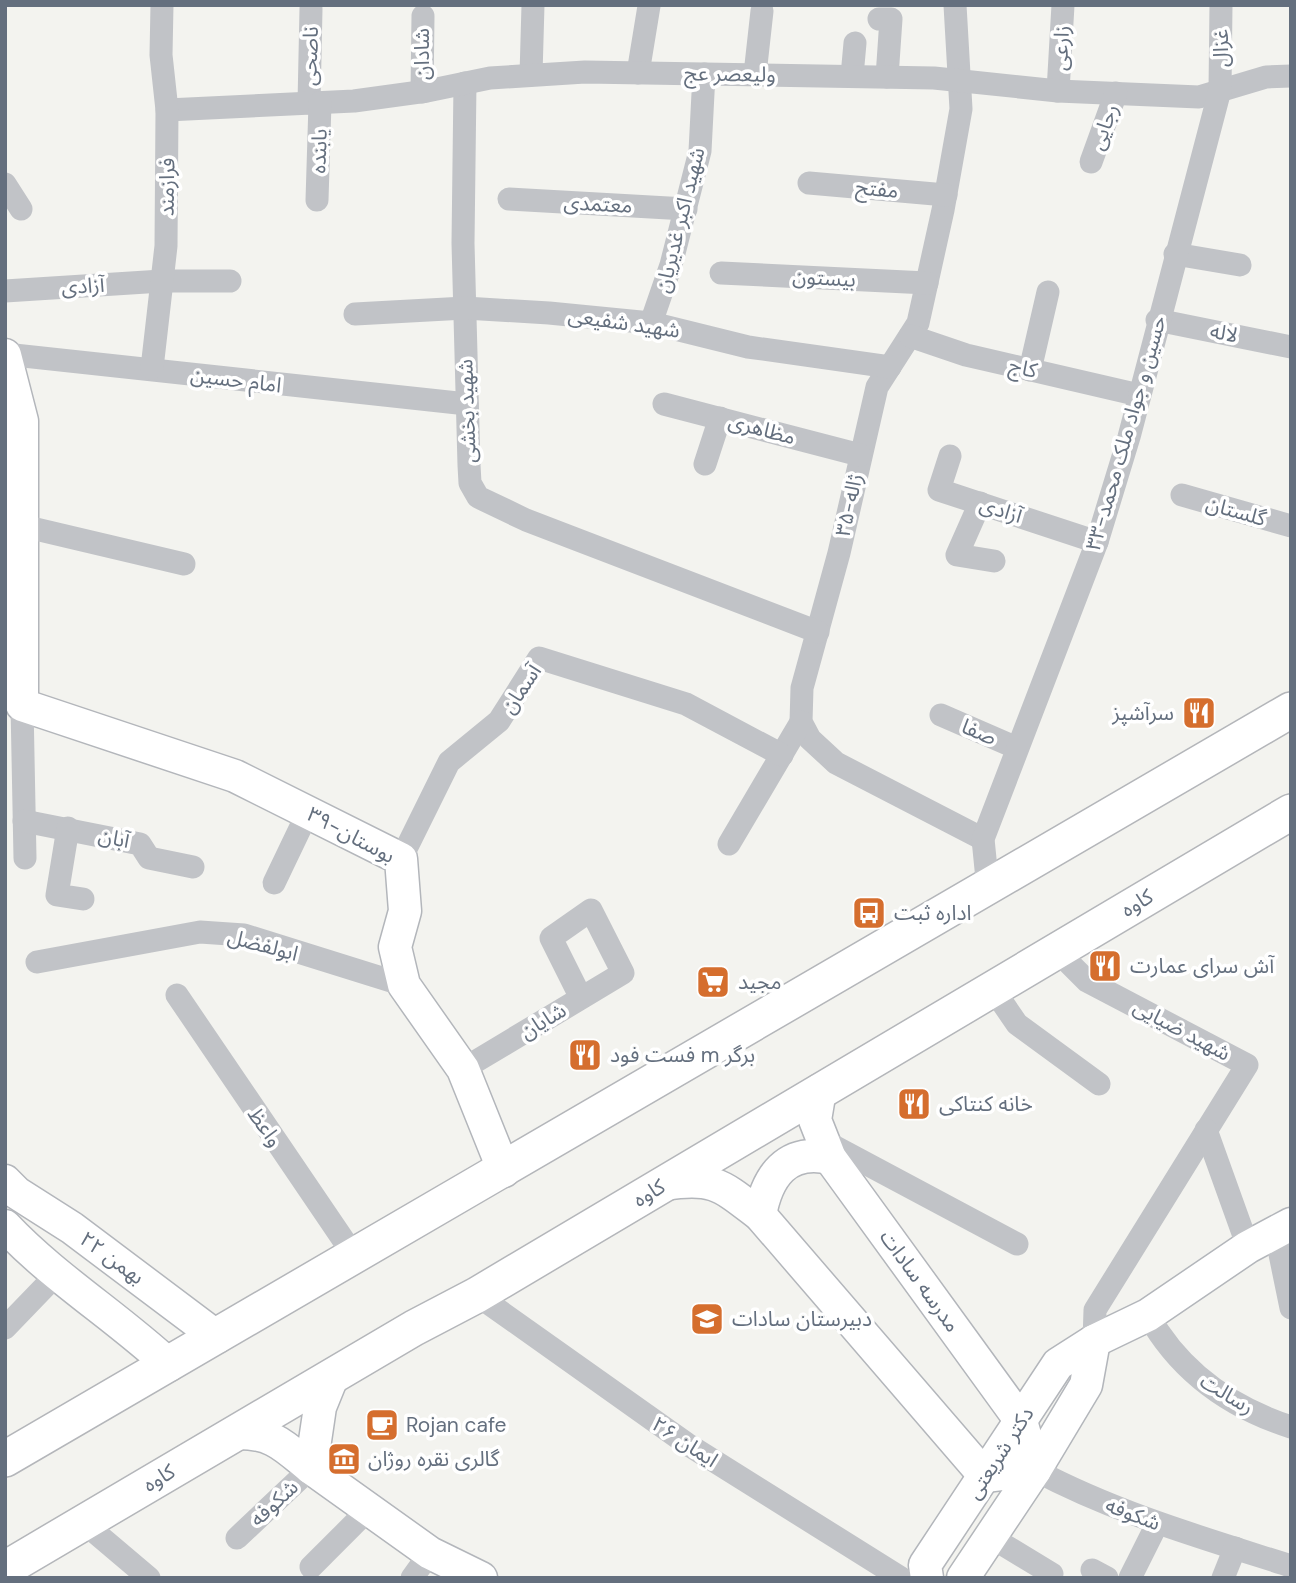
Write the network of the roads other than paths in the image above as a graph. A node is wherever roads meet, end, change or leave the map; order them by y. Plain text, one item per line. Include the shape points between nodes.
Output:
1 (162, 5) edge
2 (533, 5) edge
3 (955, 5) edge
4 (1063, 5) edge
5 (1221, 5) edge
6 (649, 6) edge
7 (311, 9) dead end
8 (762, 11) dead end
9 (423, 16) dead end
10 (879, 19) dead end
11 (855, 43) dead end
12 (638, 73) junction
13 (704, 74) junction
14 (755, 74) junction
15 (531, 75) junction
16 (852, 76) junction
17 (1291, 76) edge
18 (887, 77) junction
19 (958, 80) junction
20 (466, 83) junction
21 (1220, 90) junction
22 (1058, 91) junction
23 (422, 92) junction
24 (1116, 93) junction
25 (314, 103) junction
26 (167, 110) junction
27 (1091, 162) dead end
28 (809, 183) dead end
29 (5, 184) edge
30 (946, 195) junction
31 (509, 199) dead end
32 (317, 200) dead end
33 (21, 209) dead end
34 (686, 209) junction
35 (1175, 254) junction
36 (1240, 265) dead end
37 (721, 273) dead end
38 (162, 281) junction
39 (230, 281) dead end
40 (927, 283) junction
41 (5, 290) edge
42 (1048, 292) dead end
43 (465, 308) junction
44 (355, 314) dead end
45 (1157, 320) junction
46 (651, 323) junction
47 (910, 336) junction
48 (1291, 347) edge
49 (5, 355) edge
50 (890, 367) junction
51 (152, 368) junction
52 (1030, 370) junction
53 (1139, 395) junction
54 (467, 404) junction
55 (664, 404) dead end
56 (720, 418) junction
57 (860, 454) junction
58 (950, 456) dead end
59 (705, 464) dead end
60 (1182, 495) dead end
61 (980, 503) junction
62 (23, 526) junction
63 (1291, 526) edge
64 (1097, 542) junction
65 (994, 561) dead end
66 (184, 564) dead end
67 (817, 632) junction
68 (1291, 710) edge
69 (942, 715) dead end
70 (800, 722) junction
71 (17, 724) edge
72 (1017, 748) junction
73 (782, 755) junction
74 (308, 812) junction
75 (1291, 812) edge
76 (24, 821) junction
77 (68, 828) junction
78 (983, 839) junction
79 (729, 844) dead end
80 (25, 858) dead end
81 (401, 859) junction
82 (193, 867) dead end
83 (274, 883) dead end
84 (988, 889) junction
85 (83, 899) dead end
86 (1057, 951) junction
87 (37, 961) dead end
88 (404, 985) junction
89 (993, 989) junction
90 (177, 995) dead end
91 (581, 999) junction
92 (463, 1069) junction
93 (1098, 1084) dead end
94 (820, 1090) junction
95 (1206, 1130) junction
96 (826, 1149) junction
97 (503, 1171) junction
98 (5, 1181) edge
99 (665, 1184) junction
100 (760, 1215) junction
101 (5, 1226) edge
102 (1283, 1227) edge
103 (1017, 1244) dead end
104 (1248, 1247) junction
105 (355, 1257) junction
106 (58, 1273) junction
107 (146, 1283) junction
108 (477, 1295) junction
109 (1291, 1308) edge
110 (1148, 1315) junction
111 (114, 1317) junction
112 (5, 1328) edge
113 (217, 1337) junction
114 (1094, 1341) junction
115 (169, 1365) junction
116 (333, 1376) junction
117 (1021, 1421) junction
118 (1291, 1427) edge
119 (236, 1433) junction
120 (5, 1459) edge
121 (311, 1468) junction
122 (1035, 1470) junction
123 (985, 1476) junction
124 (367, 1511) junction
125 (84, 1522) junction
126 (1157, 1524) junction
127 (989, 1536) junction
128 (237, 1538) dead end
129 (1235, 1548) junction
130 (430, 1553) junction
131 (1291, 1566) edge
132 (312, 1567) dead end
133 (5, 1569) edge
134 (1052, 1574) dead end
135 (475, 1576) edge
136 (149, 1578) edge
137 (412, 1578) edge
138 (901, 1578) edge
139 (927, 1578) edge
140 (963, 1578) edge
141 (1130, 1578) edge
142 (1223, 1578) edge

1 - 26 street, فرازمند
2 - 15 street
3 - 19 street
4 - 22 street, زارعی
5 - 21 street, غزال
6 - 12 street
7 - 25 street, ناصحی
8 - 14 street
9 - 23 street, شادان
10 - 18 street via 891,19
11 - 16 street
12 - 13 street, ولیعصر عج
12 - 15 street, ولیعصر عج
13 - 14 street, ولیعصر عج
13 - 34 street, شهید اکبر غدیریان via 700,151
14 - 16 street, ولیعصر عج
15 - 20 street, ولیعصر عج
16 - 18 street, ولیعصر عج
17 - 21 street, ولیعصر عج via 1266,77
18 - 19 street, ولیعصر عج
19 - 22 street, ولیعصر عج
19 - 30 street, ۳۵-ژاله via 961,109
20 - 23 street, ولیعصر عج
20 - 43 street, شهید بخشی
21 - 24 street, ولیعصر عج via 1199,97
21 - 35 street, ۳۳-حسین و جواد ملک محمد
22 - 24 street, ولیعصر عج
23 - 25 street, ولیعصر عج
24 - 27 street, رجایی
25 - 26 street, ولیعصر عج
25 - 32 street, یابنده
26 - 38 street, فرازمند
28 - 30 street, مفتح
29 - 33 street
30 - 40 street, ۳۵-ژاله
31 - 34 street, معتمدی
34 - 46 street, شهید اکبر غدیریان
35 - 36 street
35 - 45 street, ۳۳-حسین و جواد ملک محمد
37 - 40 street, بیستون
38 - 39 street, آزادی
38 - 41 street, آزادی
38 - 51 street, فرازمند
40 - 47 street, ۳۵-ژاله via 918,323
42 - 52 street
43 - 44 street, شهید شفیعی
43 - 46 street, شهید شفیعی
43 - 54 street, شهید بخشی
45 - 48 street, لاله
45 - 53 street, ۳۳-حسین و جواد ملک محمد
46 - 50 street, شهید شفیعی via 748,347
47 - 50 street, ۳۵-ژاله
47 - 52 street, کاج
49 - 51 street, امام حسین
49 - 62 street via 23,421
50 - 57 street, ۳۵-ژاله via 877,387
51 - 54 street, امام حسین
52 - 53 street, کاج
53 - 64 street, ۳۳-حسین و جواد ملک محمد
54 - 67 street, شهید بخشی via 470,483 478,497 538,525
55 - 56 street, مظاهری
56 - 57 street, مظاهری
56 - 59 street
57 - 67 street, ۳۵-ژاله
58 - 61 street, آزادی via 939,490
60 - 63 street, گلستان
61 - 64 street, آزادی
61 - 65 street via 957,555
62 - 66 street
62 - 71 street
64 - 72 street, ۳۳-حسین و جواد ملک محمد
67 - 70 street, ۳۵-ژاله via 802,688
68 - 84 main road
69 - 72 street, صفا
70 - 73 street
70 - 78 street via 810,740 836,763
71 - 74 street, ۳۹-بوستان via 235,776
71 - 76 street
72 - 78 street, ۳۳-حسین و جواد ملک محمد
73 - 79 street
73 - 81 street, آسمان via 686,704 539,658 499,721 449,762
74 - 81 street, ۳۹-بوستان
74 - 83 street
75 - 86 main road, کاوه
76 - 77 street, آبان
76 - 80 street
77 - 82 street, آبان via 140,844 149,858
77 - 85 street, آبان via 57,895
78 - 84 street, ۳۳-حسین و جواد ملک محمد
81 - 88 street, ۳۹-بوستان via 405,911 395,947
84 - 97 main road
86 - 89 main road, کاوه
86 - 95 street, شهید ضیایی via 1087,981 1247,1065
87 - 88 street, ابولفضل via 200,932 244,935
88 - 92 street, ۳۹-بوستان
89 - 93 street via 1017,1024
89 - 94 main road, کاوه
90 - 105 street, واعظ
91 - 91 street, شایان via 551,938 591,911 623,974
91 - 92 street, شایان
92 - 97 street, ۳۹-بوستان
94 - 96 street, مدرسه سادات via 815,1121
94 - 99 main road, کاوه
95 - 104 street
95 - 114 street, شهید ضیایی via 1095,1310
96 - 100 street via 793,1160 773,1176
96 - 103 street
96 - 117 street, مدرسه سادات
97 - 105 main road
98 - 107 street, ۲۲ بهمن
99 - 100 street via 713,1182
99 - 108 main road, کاوه
100 - 123 street
101 - 106 street, ۲۲ بهمن
102 - 104 street, دکتر شریعتی
102 - 109 street
104 - 110 street, دکتر شریعتی
105 - 113 main road
106 - 111 street, ۲۲ بهمن
106 - 112 street
107 - 111 street via 140,1311
107 - 113 street, ۲۲ بهمن
108 - 116 main road, کاوه
108 - 138 street, ۲۶ ایمان via 687,1444
110 - 114 street, دکتر شریعتی
110 - 118 street, رسالت via 1185,1368 1216,1393
111 - 115 street, ۲۲ بهمن
113 - 115 main road
114 - 117 street, دکتر شریعتی via 1058,1364
114 - 122 street, دکتر شریعتی via 1086,1385
115 - 120 main road
116 - 119 main road, کاوه
116 - 121 street via 320,1407
117 - 122 street, مدرسه سادات
117 - 123 street, دکتر شریعتی
119 - 121 street via 257,1432 274,1438
119 - 125 main road, کاوه
121 - 124 street
121 - 128 street, شکوفه
122 - 123 street
122 - 126 street, شکوفه via 1076,1492
122 - 127 street, دکتر شریعتی
123 - 139 street, دکتر شریعتی via 925,1565
124 - 130 street
124 - 132 street
125 - 133 main road, کاوه
125 - 136 street
126 - 129 street, شکوفه
126 - 141 street
127 - 134 street
127 - 140 street, دکتر شریعتی
129 - 131 street, شکوفه
129 - 142 street
130 - 135 street
130 - 137 street

